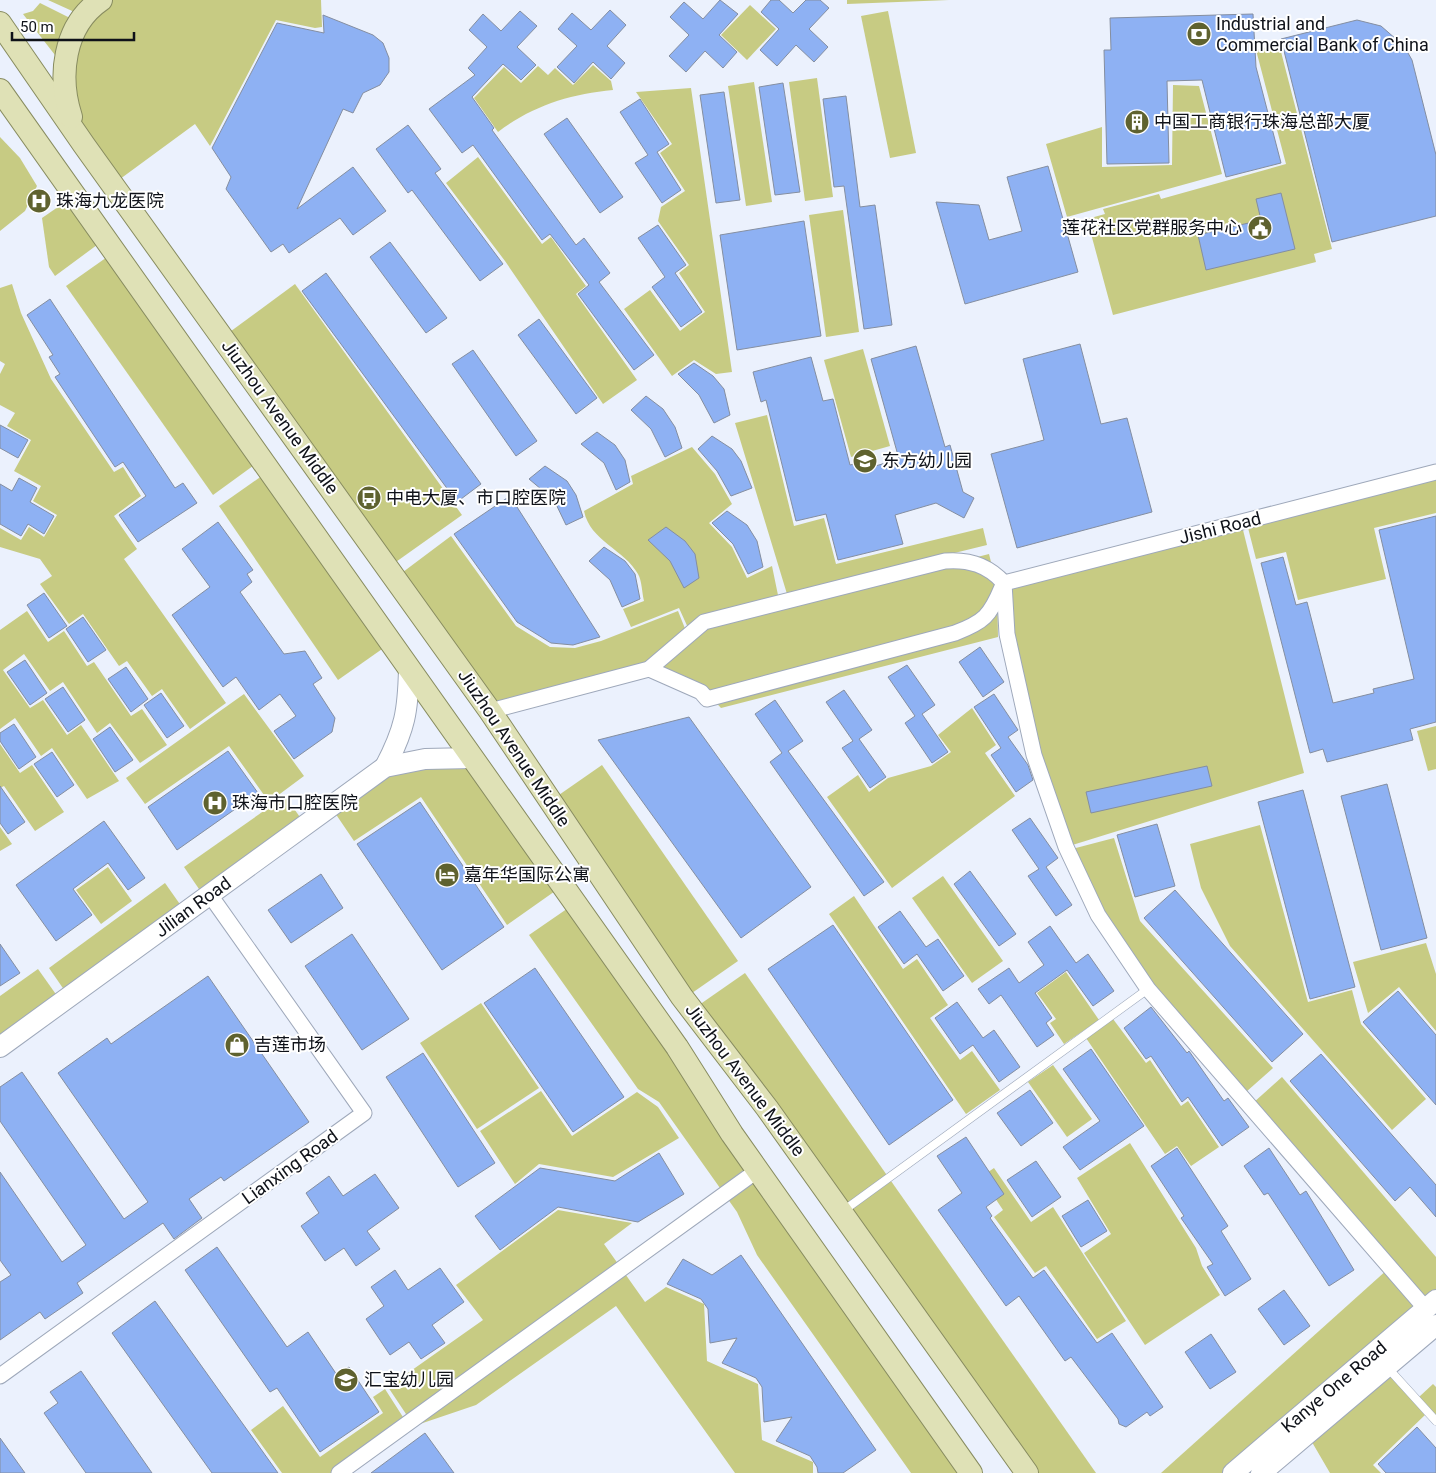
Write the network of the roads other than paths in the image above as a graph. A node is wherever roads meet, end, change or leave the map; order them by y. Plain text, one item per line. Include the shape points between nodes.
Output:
1 (101, 0) edge
2 (0, 23) edge
3 (0, 90) edge
4 (0, 117) edge
5 (84, 145) junction
6 (48, 157) junction
7 (1436, 472) edge
8 (1004, 583) junction
9 (409, 669) junction
10 (649, 669) junction
11 (490, 711) junction
12 (472, 758) junction
13 (385, 767) junction
14 (210, 895) junction
15 (1148, 989) junction
16 (0, 1047) edge
17 (758, 1170) junction
18 (841, 1212) junction
19 (1433, 1311) edge
20 (1386, 1366) junction
21 (0, 1376) edge
22 (1436, 1421) edge
23 (339, 1473) edge
24 (972, 1473) edge
25 (1027, 1473) edge
26 (1233, 1473) edge
27 (1260, 1473) edge

1 - 5 main road via 91,6 75,30 63,73 65,97
2 - 5 main road, Jiuzhou Avenue Middle
3 - 6 main road, Jiuzhou Avenue Middle
4 - 6 main road
5 - 11 main road, Jiuzhou Avenue Middle
6 - 9 main road, Jiuzhou Avenue Middle
7 - 8 street, Jishi Road
8 - 10 street via 979,564 945,560 704,622
8 - 10 street via 990,612 975,625 707,699 701,692
8 - 15 street via 1007,634 1034,755 1066,847 1098,915
9 - 12 main road, Jiuzhou Avenue Middle
9 - 13 main road via 408,704 400,737
10 - 11 street
11 - 18 main road, Jiuzhou Avenue Middle via 682,997
12 - 13 main road via 425,759
12 - 17 main road, Jiuzhou Avenue Middle via 677,1047
13 - 14 main road, Jilian Road
14 - 16 main road, Jilian Road
14 - 21 street, Lianxing Road via 364,1112
15 - 18 lane
15 - 19 street
17 - 23 street
17 - 24 main road, Jiuzhou Avenue Middle
18 - 25 main road, Jiuzhou Avenue Middle
19 - 20 main road, Kanye One Road
19 - 26 main road, Kanye One Road
20 - 22 lane
20 - 27 main road, Kanye One Road

